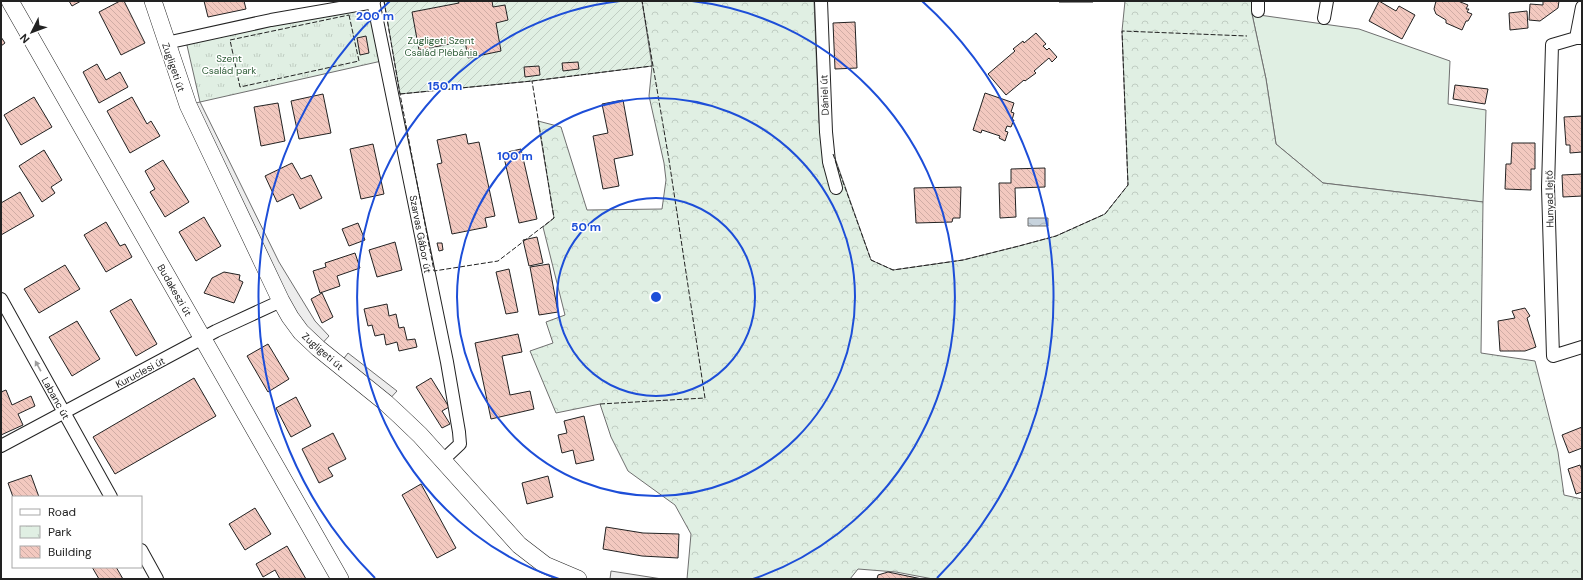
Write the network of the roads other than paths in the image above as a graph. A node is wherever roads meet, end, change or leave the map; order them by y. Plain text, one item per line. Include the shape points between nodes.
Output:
1 (10, 1) edge
2 (152, 1) edge
3 (821, 1) edge
4 (1327, 1) edge
5 (374, 2) edge
6 (1582, 7) edge
7 (1324, 18) dead end
8 (1579, 38) edge
9 (166, 43) junction
10 (836, 188) dead end
11 (1, 299) edge
12 (281, 301) junction
13 (202, 339) junction
14 (1582, 347) edge
15 (64, 412) junction
16 (1, 446) edge
17 (442, 461) junction
18 (110, 496) edge
19 (142, 552) edge
20 (554, 575) edge
21 (157, 579) edge
22 (340, 579) edge
23 (578, 579) edge

1 - 13 street, Budakeszi út
2 - 9 street, Zugligeti út
3 - 10 street, Dániel út via 826,132 829,162
4 - 7 street
5 - 9 street via 271,20
5 - 17 street, Szarvas Gábor út via 459,432 460,444
6 - 8 street
8 - 14 street, Hunyad lejtő via 1552,44 1548,187 1554,356
9 - 12 street, Zugligeti út via 188,105
15 -> 11 street, Labanc út
12 - 13 street, Kuruclesi út
12 - 17 street, Zugligeti út via 301,332 386,402
13 - 15 street, Kuruclesi út
13 - 22 street, Budakeszi út
15 - 16 street, Kuruclesi út
15 - 18 street, Labanc út
17 - 20 street, Zugligeti út via 519,545
19 - 21 street
20 - 23 street, Zugligeti út

